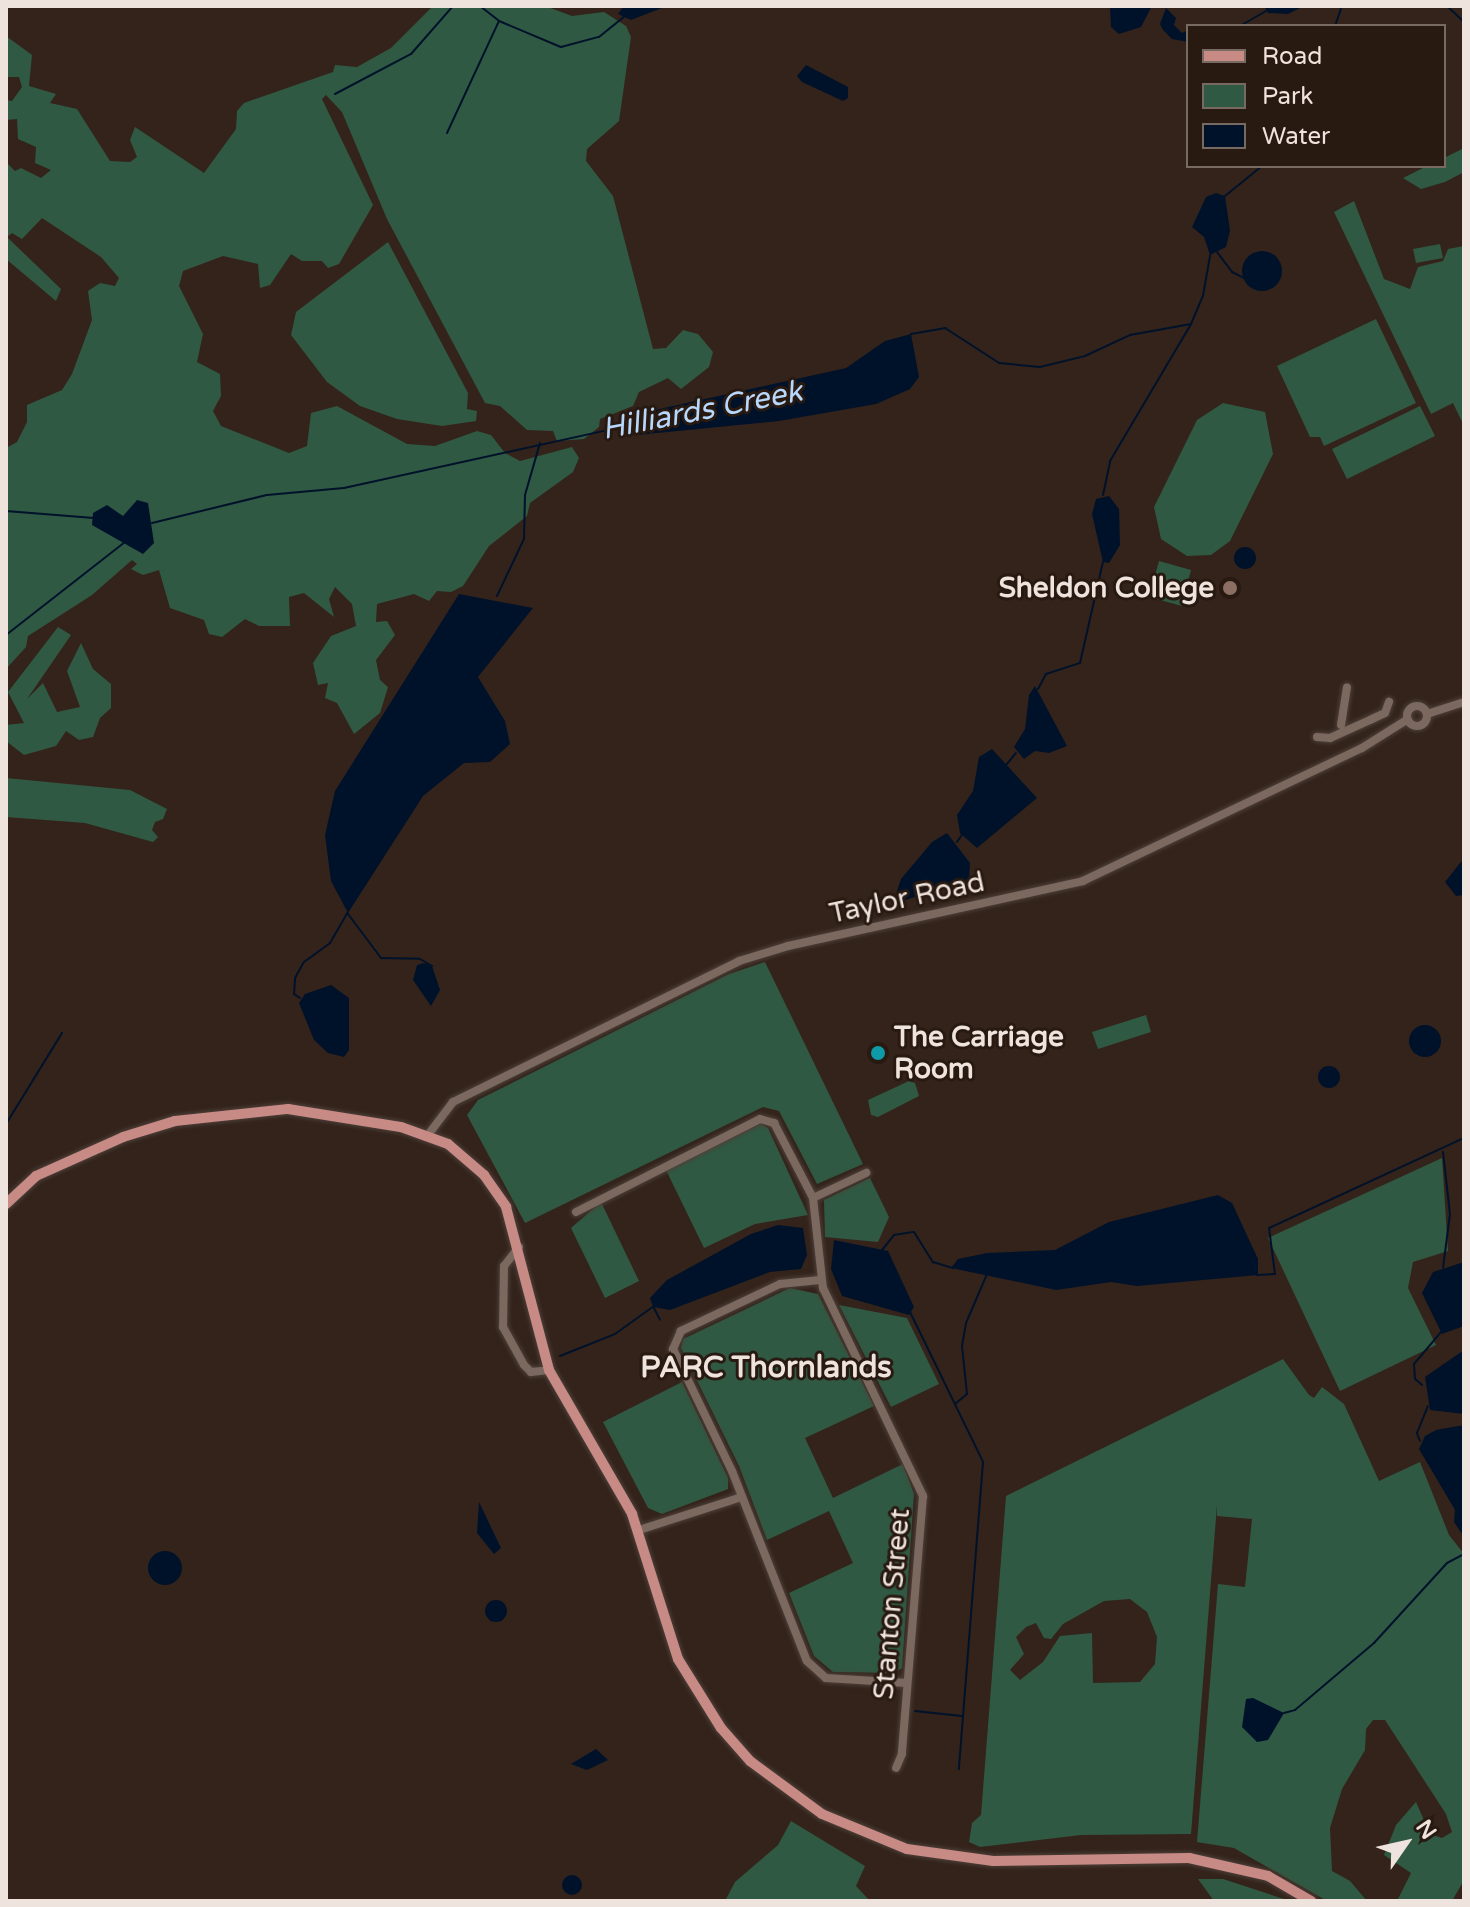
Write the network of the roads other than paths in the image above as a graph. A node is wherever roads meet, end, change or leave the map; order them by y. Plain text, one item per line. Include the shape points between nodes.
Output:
1 (1347, 687) dead end
2 (1389, 702) dead end
3 (1464, 702) edge
4 (1427, 714) junction
5 (1408, 719) junction
6 (1341, 725) dead end
7 (1317, 737) dead end
8 (428, 1135) junction
9 (866, 1173) dead end
10 (813, 1198) junction
11 (6, 1204) edge
12 (576, 1212) dead end
13 (519, 1247) junction
14 (820, 1280) junction
15 (549, 1370) junction
16 (742, 1497) junction
17 (639, 1530) junction
18 (907, 1683) junction
19 (896, 1768) dead end
20 (1311, 1901) edge

1 - 6 street
2 - 7 street via 1385,713 1330,738
3 - 4 street
4 - 5 street via 1418,726
4 - 5 street via 1415,707
5 - 8 street, Taylor Road via 1362,748 1083,881 739,961 453,1102
8 - 11 main road via 288,1109 175,1121 123,1137 36,1176
8 - 13 main road via 465,1156 484,1175 506,1207
9 - 10 street
10 - 12 street, Stanton Street via 774,1123 765,1117
10 - 14 street, Stanton Street
13 - 15 main road via 533,1325
13 - 15 street via 504,1266 503,1327 531,1372
14 - 16 street via 780,1284 674,1337 673,1349
14 - 18 street, Stanton Street via 923,1496
15 - 17 main road via 617,1481
16 - 17 street
16 - 18 street via 814,1670 826,1678
17 - 20 main road via 662,1618 698,1696 750,1761 822,1814 895,1846 945,1857 1038,1862 1189,1858 1268,1876
18 - 19 street, Stanton Street via 902,1754

